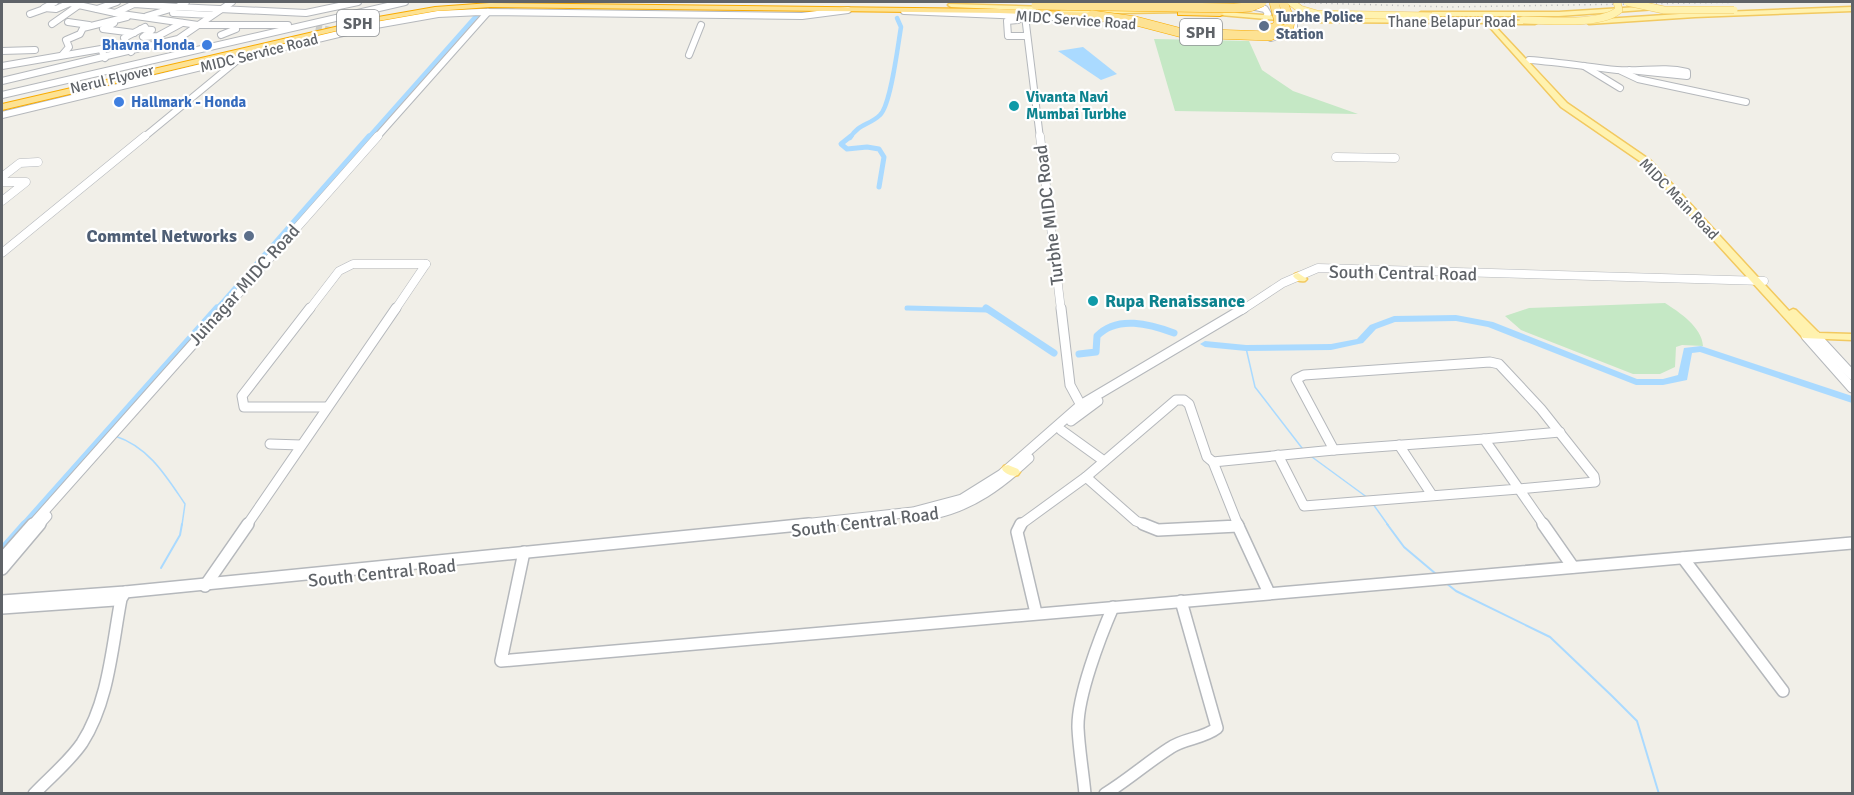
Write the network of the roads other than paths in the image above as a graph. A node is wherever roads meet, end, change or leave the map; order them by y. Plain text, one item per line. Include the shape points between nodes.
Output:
1 (55, 2) edge
2 (69, 2) edge
3 (117, 2) edge
4 (186, 2) edge
5 (232, 2) edge
6 (358, 2) edge
7 (405, 2) edge
8 (436, 2) edge
9 (476, 2) edge
10 (553, 2) edge
11 (1111, 2) edge
12 (1251, 2) edge
13 (1262, 2) edge
14 (1274, 2) edge
15 (1281, 2) edge
16 (1291, 2) edge
17 (1609, 2) edge
18 (1617, 2) edge
19 (1627, 2) edge
20 (393, 3) edge
21 (1036, 4) edge
22 (79, 5) junction
23 (951, 5) junction
24 (99, 6) junction
25 (177, 7) junction
26 (1667, 8) junction
27 (1770, 8) junction
28 (1850, 8) edge
29 (44, 9) junction
30 (220, 9) junction
31 (843, 9) junction
32 (485, 12) junction
33 (1051, 12) junction
34 (1280, 12) junction
35 (115, 13) junction
36 (173, 13) dead end
37 (30, 14) dead end
38 (1220, 14) junction
39 (1266, 14) junction
40 (132, 15) junction
41 (211, 15) junction
42 (1025, 16) junction
43 (1436, 16) junction
44 (145, 17) junction
45 (1663, 17) junction
46 (1521, 18) junction
47 (157, 20) junction
48 (1294, 20) junction
49 (112, 21) junction
50 (68, 22) dead end
51 (1468, 22) junction
52 (1498, 22) junction
53 (182, 23) junction
54 (52, 24) dead end
55 (92, 25) junction
56 (127, 25) dead end
57 (198, 25) junction
58 (701, 25) dead end
59 (140, 26) junction
60 (217, 26) junction
61 (315, 26) junction
62 (236, 29) junction
63 (134, 33) junction
64 (116, 34) junction
65 (208, 34) dead end
66 (221, 35) dead end
67 (124, 39) junction
68 (8, 43) dead end
69 (153, 46) junction
70 (2, 50) edge
71 (35, 50) dead end
72 (87, 50) junction
73 (131, 52) junction
74 (223, 52) junction
75 (63, 54) junction
76 (690, 55) dead end
77 (242, 57) junction
78 (105, 58) junction
79 (160, 59) junction
80 (210, 59) junction
81 (1529, 60) junction
82 (22, 61) junction
83 (88, 62) junction
84 (2, 66) edge
85 (1584, 66) junction
86 (1619, 70) junction
87 (1629, 70) junction
88 (22, 76) junction
89 (1545, 80) junction
90 (2, 81) edge
91 (1620, 88) dead end
92 (2, 95) edge
93 (1746, 102) dead end
94 (2, 106) edge
95 (2, 114) edge
96 (1336, 157) dead end
97 (1395, 158) dead end
98 (38, 162) dead end
99 (2, 177) edge
100 (2, 182) edge
101 (332, 192) dead end
102 (2, 201) edge
103 (300, 225) junction
104 (2, 253) edge
105 (1760, 281) junction
106 (1852, 332) edge
107 (1808, 333) junction
108 (1852, 337) edge
109 (1852, 375) edge
110 (1852, 388) edge
111 (327, 407) junction
112 (1082, 408) junction
113 (1061, 430) junction
114 (1560, 432) junction
115 (113, 437) junction
116 (1484, 439) junction
117 (270, 444) dead end
118 (302, 445) junction
119 (1399, 445) junction
120 (1334, 450) junction
121 (1284, 455) junction
122 (1104, 461) junction
123 (1213, 462) junction
124 (1011, 471) junction
125 (1086, 477) junction
126 (1519, 489) junction
127 (1432, 495) junction
128 (1239, 526) junction
129 (1852, 543) edge
130 (523, 555) junction
131 (1683, 558) junction
132 (2, 559) edge
133 (1573, 567) junction
134 (2, 569) edge
135 (204, 588) junction
136 (1269, 593) junction
137 (123, 596) junction
138 (1180, 601) junction
139 (2, 602) edge
140 (1113, 607) junction
141 (2, 608) edge
142 (1036, 614) junction
143 (1783, 691) dead end
144 (34, 794) edge
145 (1085, 794) edge
146 (1105, 794) edge

1 - 29 street
2 - 22 street
2 - 29 street via 56,9
3 - 24 street
4 - 25 street
5 - 30 street
6 - 30 street via 306,13
7 - 20 street
8 - 61 highway
9 - 74 highway, SPH via 386,13
10 - 23 highway, SPH
11 - 39 street via 1237,3 1264,9
12 - 21 highway, bridge via 1233,6
13 - 21 highway, SPH, bridge via 1234,8
14 - 38 highway, bridge via 1279,22 1264,31 1183,28 1168,21 1169,16 1181,13
15 - 33 highway, SPH, bridge via 1289,27 1270,36 1182,33 1136,21
16 - 43 main road, bridge via 1317,14
17 - 46 main road, bridge via 1611,9 1597,15
18 - 46 main road, bridge via 1619,10 1603,18
19 - 27 main road, bridge via 1664,10
20 - 61 street
21 - 23 highway, SPH
22 - 24 street
22 - 54 street
23 - 39 main road, Thane Belapur Road
24 - 35 street
25 - 30 street
25 - 35 street via 134,4
25 - 44 street
26 - 27 main road, Thane Belapur Road
26 - 45 main road
26 - 52 main road, Thane Belapur Road
27 - 28 main road, Thane Belapur Road
28 - 45 main road, Thane Belapur Road
29 - 37 street
30 - 41 street
31 - 32 street, MIDC Service Road via 802,16
31 - 33 highway, SPH
31 - 42 street, MIDC Service Road
31 - 80 highway, SPH via 454,7 397,15
32 - 77 street, MIDC Service Road via 421,16 343,30
32 - 103 street, Juinagar MIDC Road
33 - 38 main road, Thane Belapur Road
34 - 39 main road, Thane Belapur Road
34 - 43 main road, Thane Belapur Road
34 - 48 street
35 - 40 street
36 - 41 street
38 - 39 main road, Thane Belapur Road
39 - 48 main road
40 - 44 street
40 - 49 street
41 - 57 street
42 - 48 street, MIDC Service Road via 1115,20 1182,34 1247,38 1280,36 1291,31
42 - 112 street, Turbhe MIDC Road via 1070,385
43 - 48 main road, Thane Belapur Road
43 - 52 main road
43 - 52 main road via 1474,16
44 - 47 street
44 - 59 street
45 - 52 main road, Thane Belapur Road
46 - 52 main road
47 - 53 street
47 - 59 street
48 - 51 main road, Thane Belapur Road
49 - 55 street
49 - 64 street via 103,29
50 - 55 street
51 - 52 main road, Thane Belapur Road
51 - 52 main road
52 - 81 main road, MIDC Main Road
52 - 89 main road, MIDC Main Road
53 - 57 street
53 - 59 street via 156,37 143,37 152,30
55 - 75 street via 66,40 69,46
56 - 64 street
57 - 60 street
57 - 69 street via 178,39
58 - 76 street
59 - 63 street
60 - 62 street
60 - 65 street
61 - 62 street
61 - 79 street
61 - 80 highway
62 - 66 street
63 - 64 street
63 - 67 street
64 - 67 street
67 - 73 street
68 - 70 street
69 - 73 street
69 - 79 street
70 - 71 street
72 - 75 street
72 - 78 street via 103,49
72 - 83 street
73 - 78 street
74 - 80 highway
74 - 94 highway, Nerul Flyover / SPH
75 - 82 street
77 - 80 street, MIDC Service Road
77 - 104 street
78 - 83 street
79 - 92 street
80 - 94 highway
80 - 95 street, MIDC Service Road
81 - 85 street
81 - 89 main road, MIDC Main Road
82 - 84 street
82 - 88 street
83 - 88 street
85 - 86 street
85 - 91 street
86 - 87 street
86 - 93 street via 1638,79
87 - 87 street via 1680,69 1687,76
88 - 90 street
89 - 105 main road, MIDC Main Road via 1575,109 1653,162
96 - 97 street
98 - 99 street via 20,163
100 - 102 street via 26,182
101 - 103 street, Juinagar MIDC Road
103 - 115 street, Juinagar MIDC Road
105 - 107 main road, MIDC Main Road
105 - 112 street, South Central Road via 1318,268 1148,362
106 - 107 main road
107 - 108 main road
107 - 109 street, MIDC Main Road
107 - 110 street, MIDC Main Road
111 - 111 street via 407,293 426,264 353,264 339,271 242,396 244,407
111 - 118 street
112 - 113 street, South Central Road
112 - 124 street, South Central Road
113 - 122 street
113 - 124 street, South Central Road
114 - 116 street
114 - 120 street via 1499,364 1304,375 1296,379
114 - 126 street via 1594,476 1594,482
115 - 132 street, Juinagar MIDC Road
115 - 134 street, Juinagar MIDC Road
116 - 119 street
116 - 126 street
117 - 118 street
118 - 135 street
119 - 120 street
119 - 127 street
120 - 121 street
121 - 123 street
121 - 127 street via 1304,506
122 - 123 street via 1176,400 1184,400 1189,404 1207,457
122 - 125 street
123 - 128 street
124 - 130 street, South Central Road via 977,500 948,512 877,523
125 - 128 street via 1136,521 1158,530
125 - 142 street via 1021,524 1017,532
126 - 127 street
126 - 133 street
128 - 136 street
129 - 131 street
130 - 135 street, South Central Road
130 - 142 street via 501,661
131 - 133 street
131 - 143 street
133 - 136 street
135 - 137 street, South Central Road
136 - 138 street
137 - 139 street, South Central Road
137 - 141 street, South Central Road
137 - 144 street via 91,728 82,744
138 - 140 street
138 - 146 street via 1217,728 1208,735 1172,746
140 - 142 street
140 - 145 street via 1098,642 1079,715

